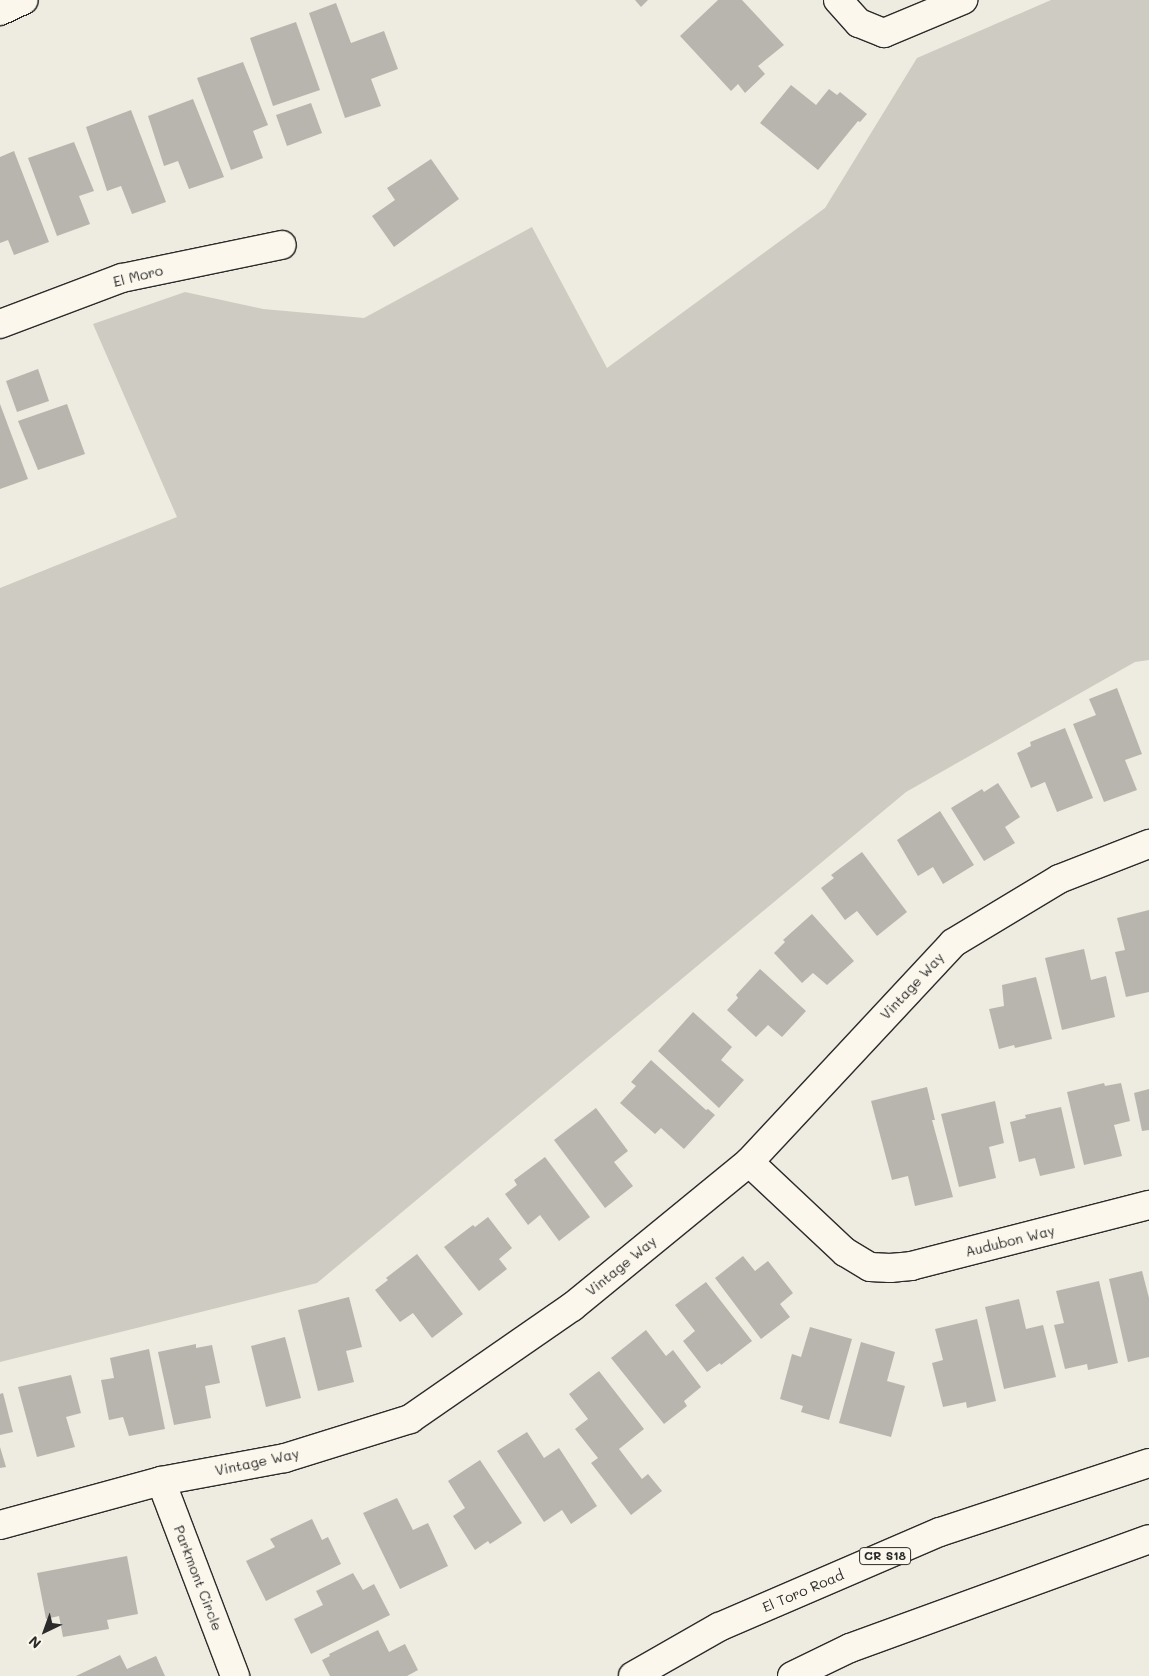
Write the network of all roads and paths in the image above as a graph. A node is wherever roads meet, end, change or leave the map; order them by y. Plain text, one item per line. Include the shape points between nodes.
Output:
1 (24, 0) edge
2 (838, 0) edge
3 (963, 0) edge
4 (0, 11) edge
5 (282, 245) dead end
6 (0, 324) edge
7 (1149, 844) edge
8 (749, 1162) junction
9 (1149, 1205) edge
10 (1149, 1463) edge
11 (161, 1481) junction
12 (0, 1525) edge
13 (1149, 1539) edge
14 (235, 1676) edge
15 (633, 1676) edge
16 (792, 1676) edge

1 - 4 street
2 - 3 street via 859,23 884,33
5 - 6 street, El Moro via 122,278
7 - 8 street, Vintage Way via 1059,879 953,943
8 - 9 street, Audubon Way via 845,1252 870,1267 911,1266
8 - 11 street, Vintage Way via 572,1306 410,1419 285,1458
10 - 15 street, El Toro Road / CR S18 via 940,1532 718,1627
11 - 12 street, Vintage Way
11 - 14 street, Parkmont Circle
13 - 16 street via 850,1648

